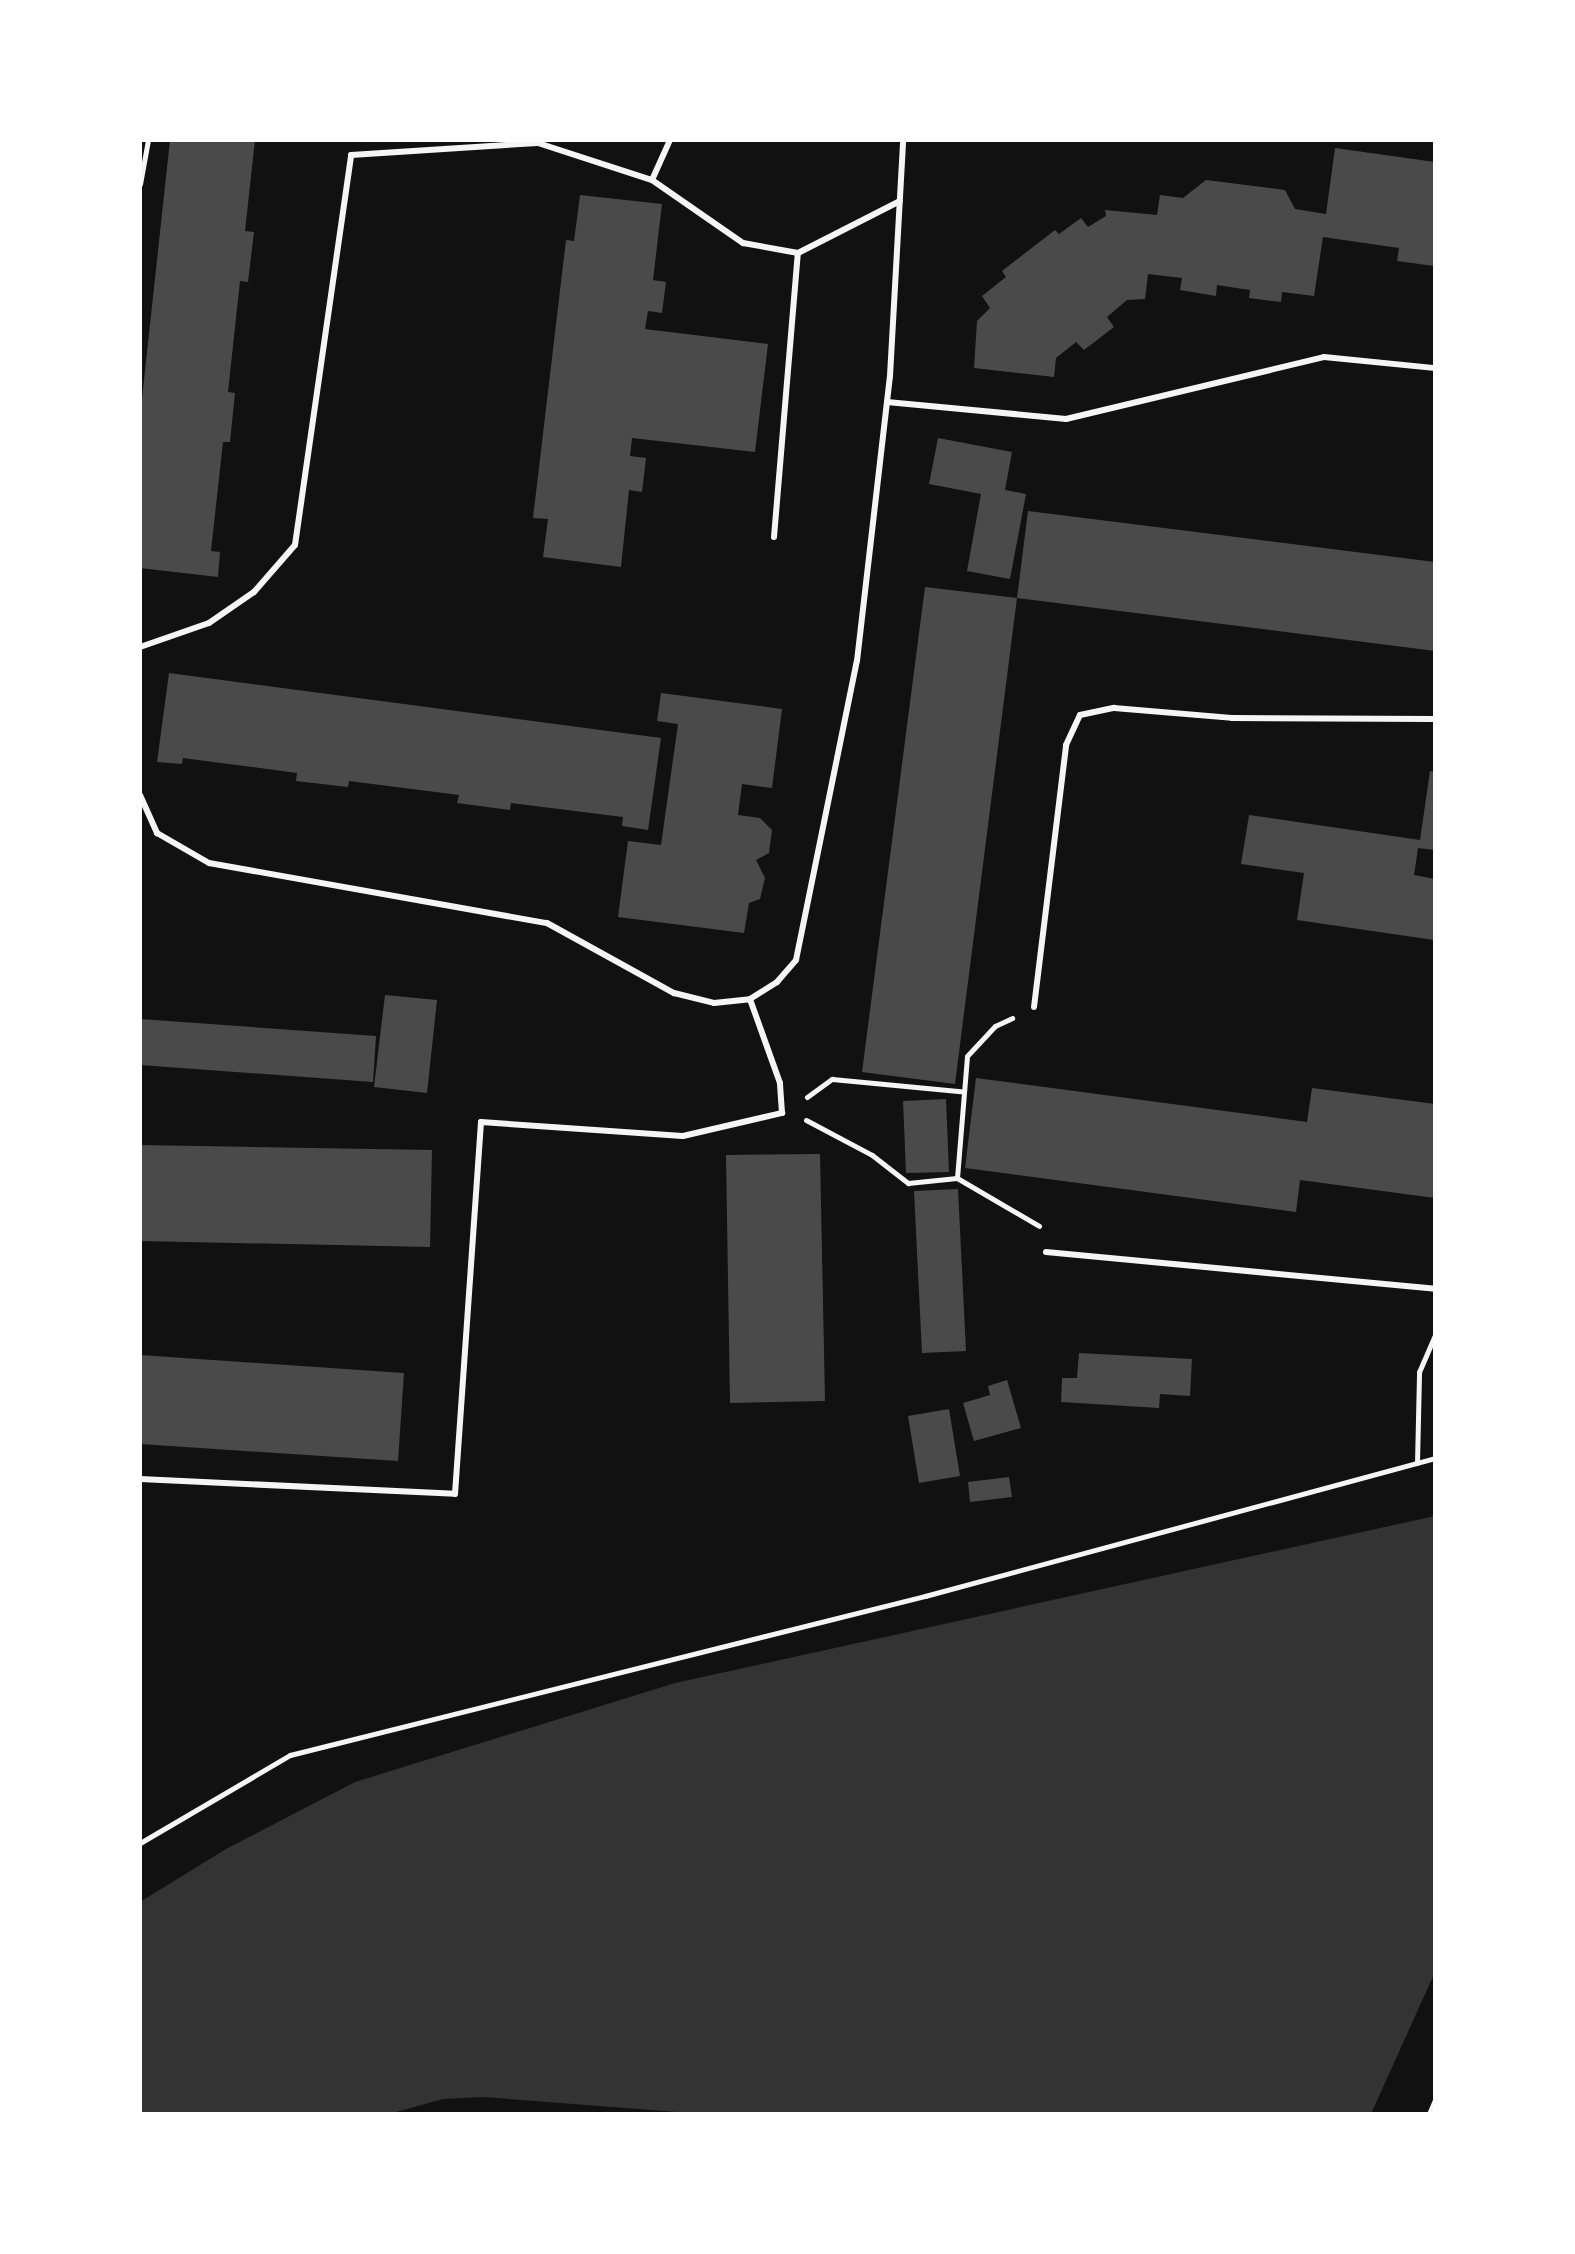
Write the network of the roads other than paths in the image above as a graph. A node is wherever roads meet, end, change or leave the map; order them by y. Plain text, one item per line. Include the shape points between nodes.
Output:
1 (670, 140) edge
2 (903, 140) edge
3 (652, 180) junction
4 (900, 201) junction
5 (798, 253) junction
6 (1435, 368) edge
7 (887, 402) junction
8 (774, 537) dead end
9 (140, 647) edge
10 (1435, 719) edge
11 (140, 795) edge
12 (750, 999) junction
13 (1034, 1007) road end
14 (1046, 1252) road end
15 (1435, 1289) edge
16 (140, 1479) edge

1 - 3 lane
2 - 4 lane
3 - 5 lane via 743,243
3 - 9 lane via 538,143 351,155 295,545 254,592 209,623
4 - 5 lane
4 - 7 lane
5 - 8 lane
6 - 7 lane via 1324,357 1066,419
7 - 12 lane via 857,661 796,960 777,982
10 - 13 lane via 1232,718 1114,708 1080,715 1066,745
11 - 12 lane via 157,833 209,863 547,923 674,993 714,1003
12 - 16 lane via 780,1083 782,1113 683,1136 481,1122 455,1494
14 - 15 lane

